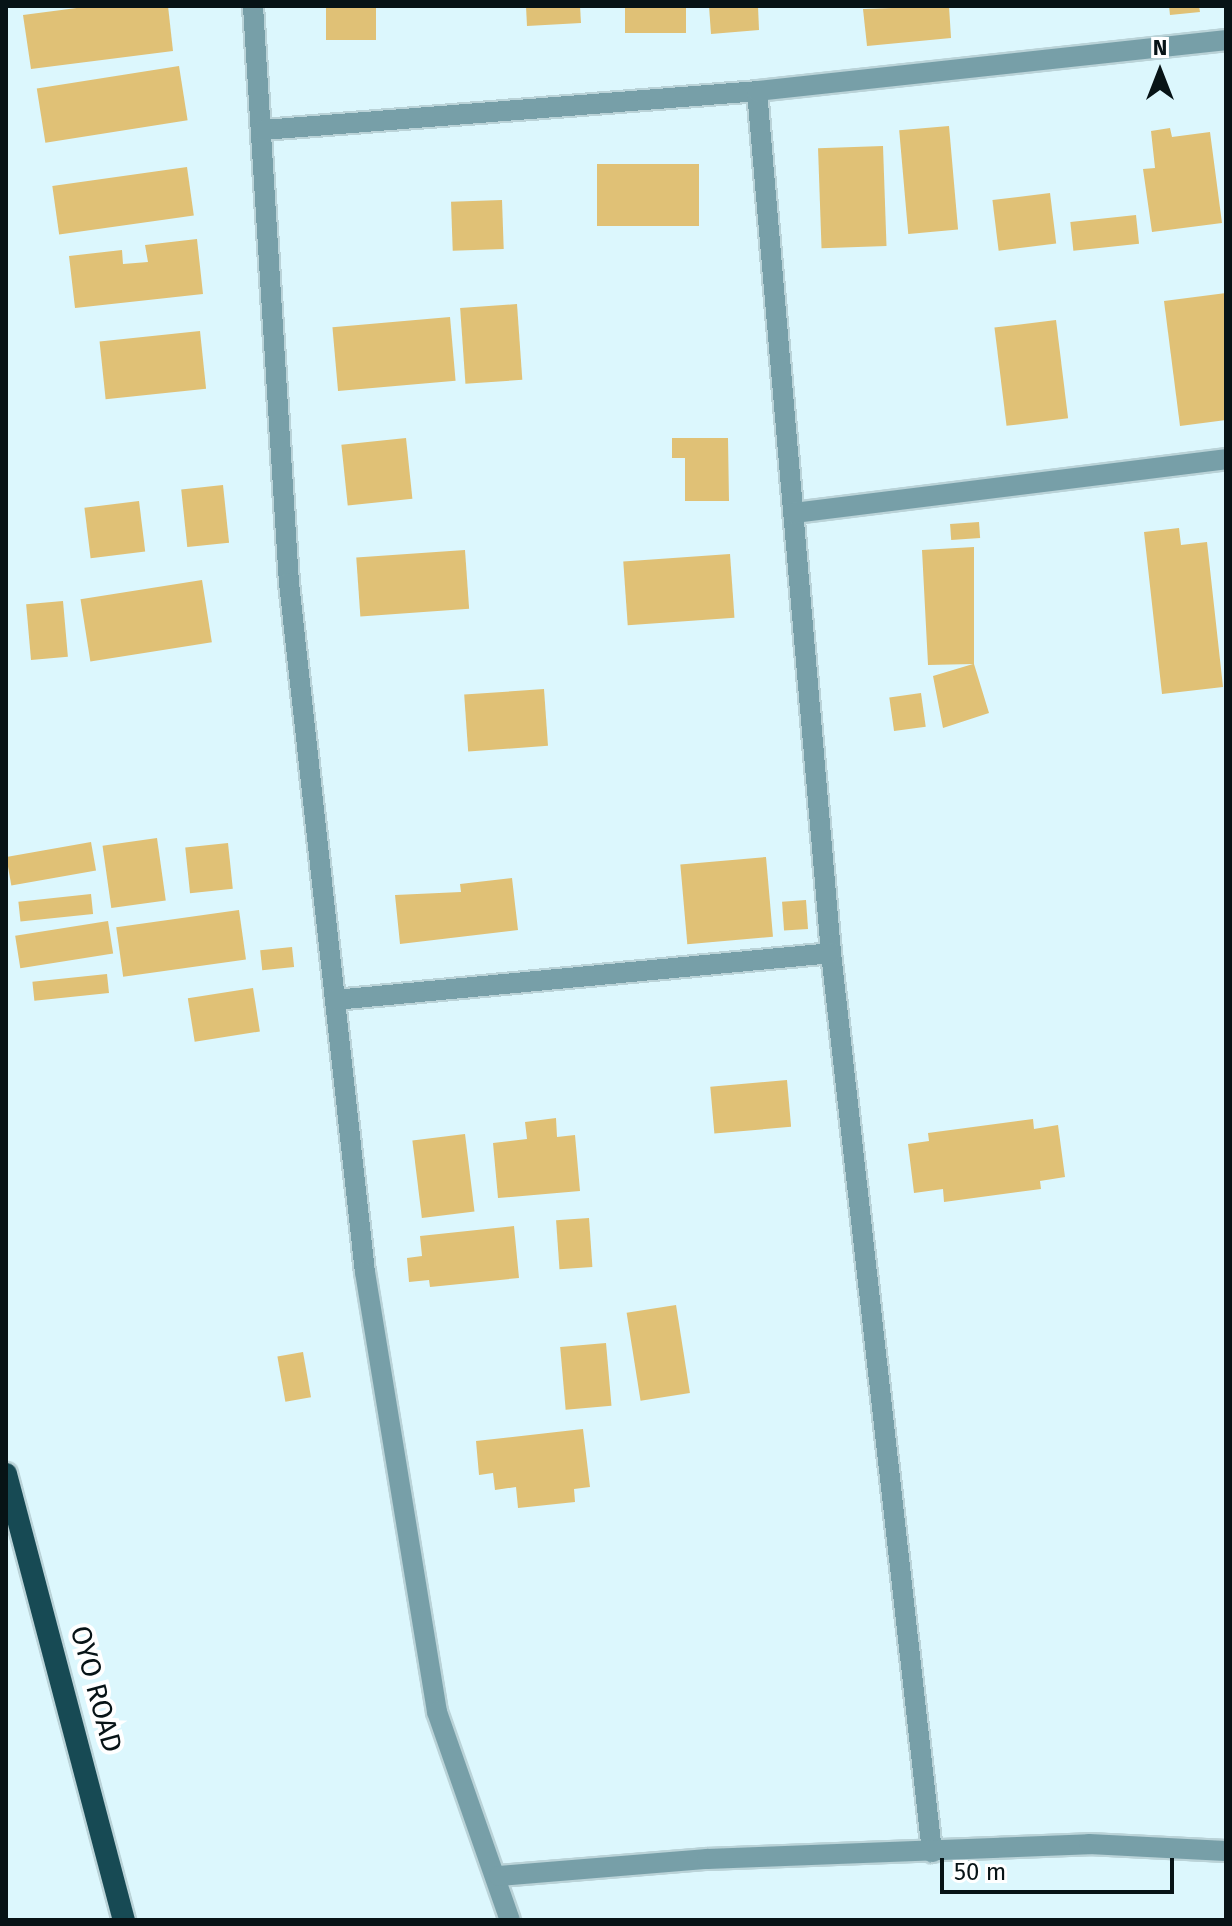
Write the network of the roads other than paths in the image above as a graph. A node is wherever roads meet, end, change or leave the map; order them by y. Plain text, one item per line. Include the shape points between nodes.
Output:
1 (253, 6) edge
2 (1226, 40) edge
3 (757, 91) junction
4 (263, 130) junction
5 (1226, 459) edge
6 (794, 513) junction
7 (831, 953) junction
8 (335, 1000) junction
9 (6, 1474) edge
10 (1226, 1851) edge
11 (932, 1852) junction
12 (499, 1876) junction
13 (124, 1920) edge
14 (510, 1920) edge

1 - 4 street
2 - 3 street
3 - 4 street
3 - 6 street
4 - 8 street via 289,583
5 - 6 street
6 - 7 street
7 - 8 street
7 - 11 street
8 - 12 street via 365,1272 437,1712
9 - 13 highway, OYO ROAD
10 - 11 street via 1089,1844
11 - 12 street
12 - 14 street

